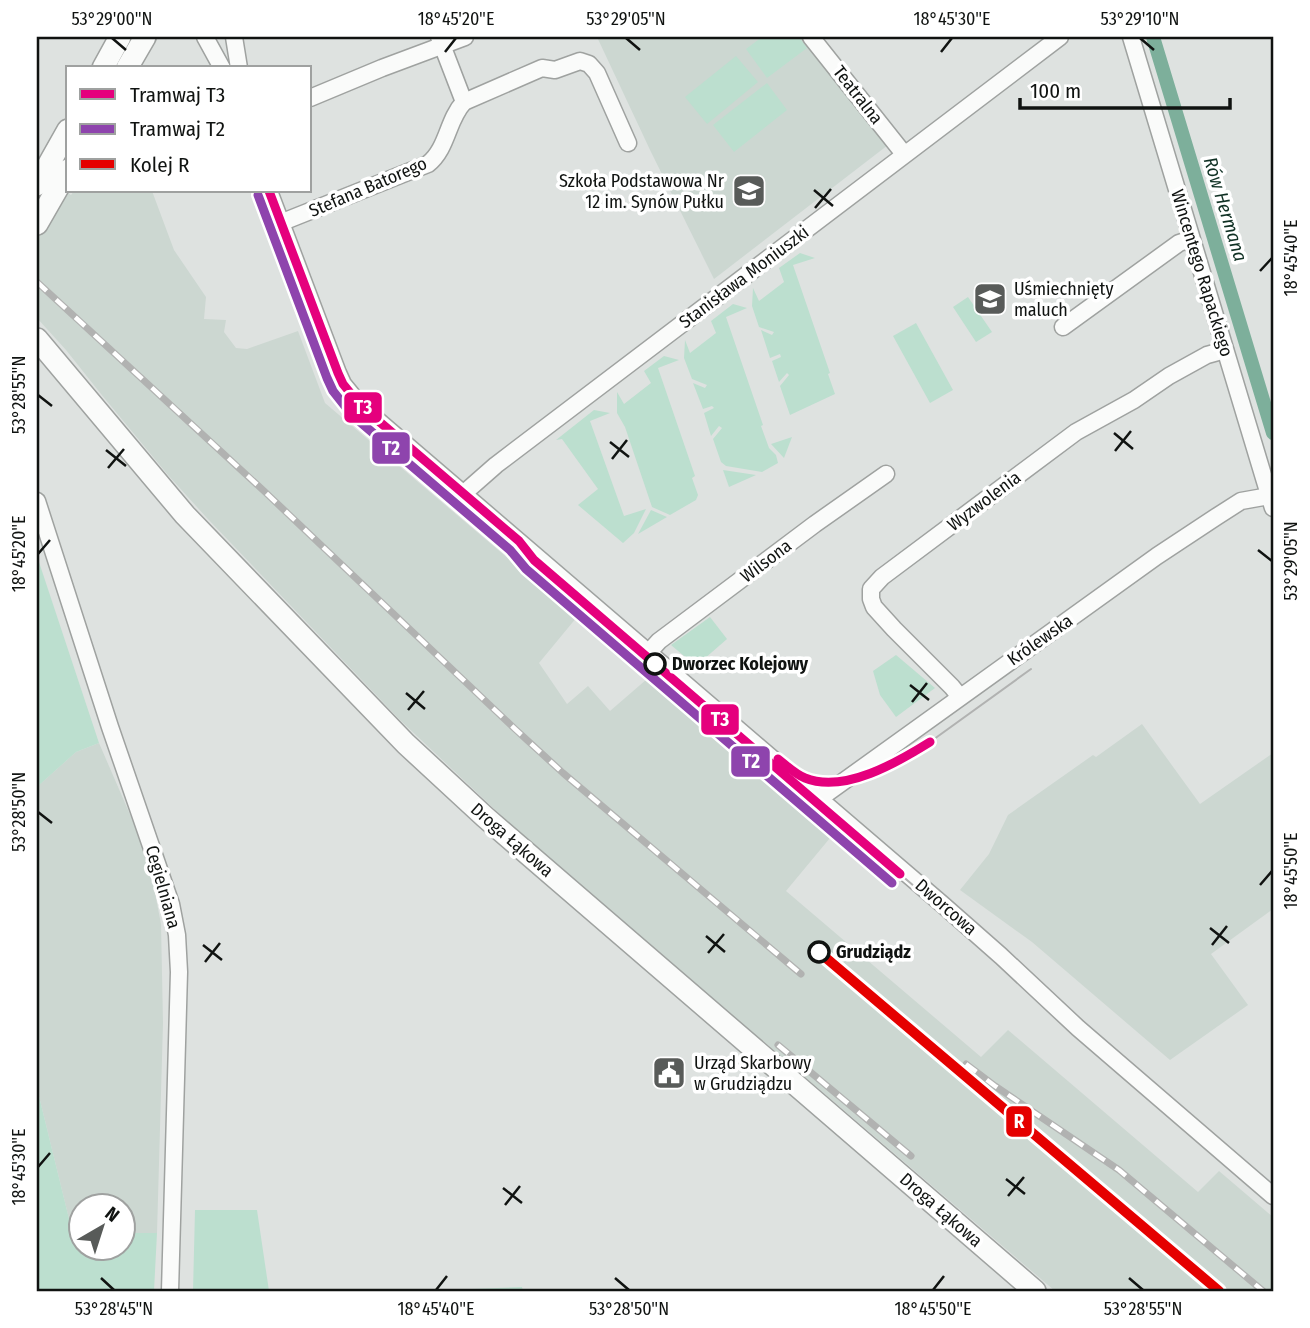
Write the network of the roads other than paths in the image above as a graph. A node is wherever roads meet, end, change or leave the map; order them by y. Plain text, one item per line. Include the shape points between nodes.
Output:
1 (120, 37) edge
2 (145, 37) edge
3 (234, 37) edge
4 (465, 37) edge
5 (811, 37) edge
6 (1060, 37) edge
7 (1131, 37) edge
8 (201, 38) edge
9 (441, 41) edge
10 (104, 66) edge
11 (128, 66) edge
12 (221, 66) edge
13 (239, 66) edge
14 (312, 97) edge
15 (464, 102) junction
16 (66, 134) edge
17 (628, 143) dead end
18 (904, 154) junction
19 (66, 173) edge
20 (37, 185) edge
21 (269, 192) edge
22 (280, 223) junction
23 (37, 224) edge
24 (1191, 239) junction
25 (1063, 327) dead end
26 (38, 342) edge
27 (1225, 350) junction
28 (886, 474) dead end
29 (463, 494) junction
30 (37, 501) edge
31 (1271, 502) edge
32 (649, 652) junction
33 (960, 697) junction
34 (819, 799) junction
35 (1273, 1196) edge
36 (170, 1291) edge
37 (1035, 1291) edge

1 - 10 main road
2 - 11 main road
3 - 13 street
4 - 9 street
5 - 18 street, Teatralna
6 - 18 street, Stanisława Moniuszki
7 - 24 street, Wincentego Rapackiego
8 - 12 street
9 - 14 street
9 - 15 street
15 - 17 street via 542,68 555,70 580,61 597,73
15 - 22 street, Stefana Batorego via 442,149 428,164
16 - 20 main road
18 - 29 street, Stanisława Moniuszki
19 - 23 main road
21 - 22 street, Dworcowa
22 - 29 street, Dworcowa via 343,384 361,406
24 - 25 street via 1179,243
24 - 27 street, Wincentego Rapackiego
26 - 37 main road, Droga Łąkowa via 185,515 406,744
27 - 31 street, Wincentego Rapackiego
27 - 33 street, Wyzwolenia via 1169,376 1076,432 871,589 874,607
28 - 32 street, Wilsona
29 - 32 street, Dworcowa
30 - 36 street, Cegielniana via 161,872 177,935
31 - 33 street, Królewska via 1241,501
32 - 34 street, Dworcowa
33 - 34 street, Królewska
34 - 35 street, Dworcowa

